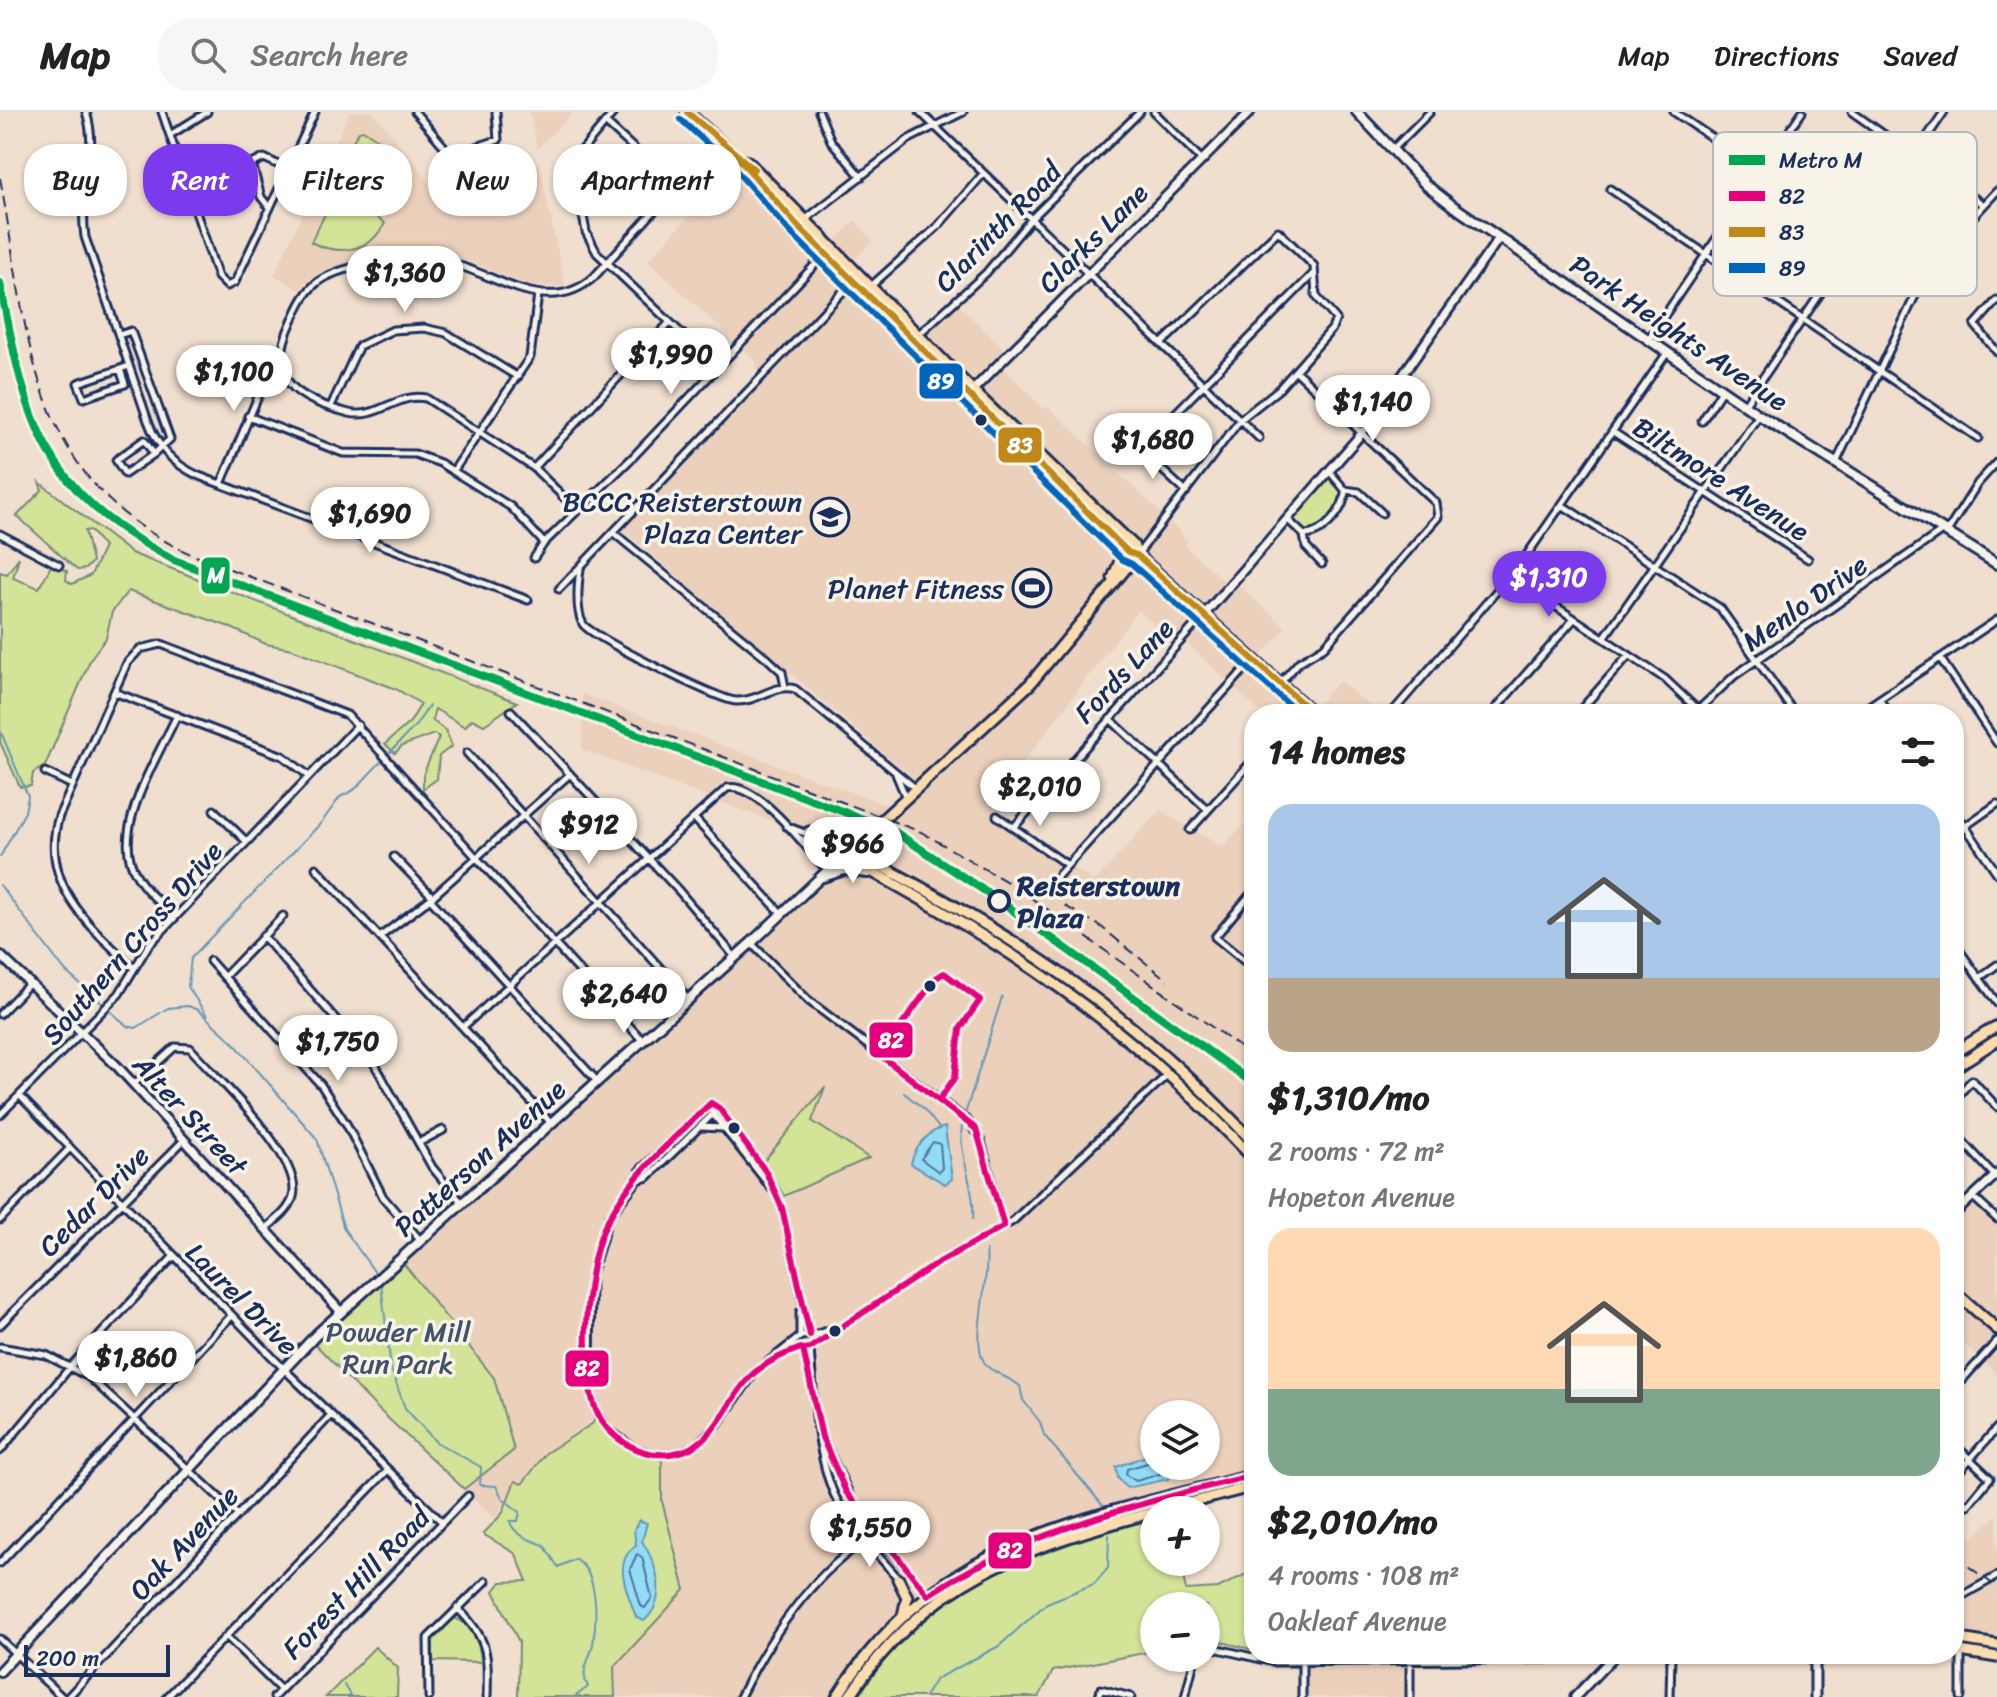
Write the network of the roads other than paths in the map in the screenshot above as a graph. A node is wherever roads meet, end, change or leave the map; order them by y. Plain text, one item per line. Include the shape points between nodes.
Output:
1 (86, 112) edge
2 (162, 112) edge
3 (207, 112) edge
4 (315, 112) edge
5 (415, 112) edge
6 (496, 112) edge
7 (614, 112) edge
8 (687, 112) edge
9 (819, 112) edge
10 (920, 112) edge
11 (963, 112) edge
12 (1140, 112) edge
13 (1154, 112) edge
14 (1250, 112) edge
15 (1357, 112) edge
16 (1430, 112) edge
17 (1674, 112) edge
18 (1802, 112) edge
19 (1852, 112) edge
20 (1944, 112) edge
21 (605, 122) junction
22 (933, 126) junction
23 (1788, 132) edge
24 (1881, 132) edge
25 (1931, 132) edge
26 (170, 135) junction
27 (1713, 138) edge
28 (719, 141) junction
29 (300, 144) edge
30 (629, 144) edge
31 (716, 144) edge
32 (722, 144) edge
33 (1392, 149) junction
34 (741, 160) edge
35 (1202, 160) junction
36 (274, 163) edge
37 (741, 163) edge
38 (983, 174) junction
39 (861, 177) junction
40 (1610, 189) dead end
41 (1997, 191) edge
42 (274, 199) edge
43 (1977, 200) edge
44 (1984, 205) junction
45 (270, 208) junction
46 (1977, 212) edge
47 (649, 216) edge
48 (1031, 219) junction
49 (804, 220) junction
50 (1499, 238) junction
51 (1713, 241) edge
52 (829, 250) junction
53 (1704, 254) junction
54 (1713, 260) edge
55 (608, 261) junction
56 (1315, 272) junction
57 (1087, 274) junction
58 (856, 277) junction
59 (871, 286) junction
60 (538, 294) junction
61 (1766, 296) edge
62 (1819, 296) edge
63 (1915, 296) edge
64 (1997, 300) edge
65 (889, 317) junction
66 (1803, 321) junction
67 (670, 322) junction
68 (919, 334) junction
69 (119, 335) junction
70 (1648, 340) junction
71 (1161, 344) junction
72 (1997, 352) edge
73 (1667, 353) junction
74 (129, 366) junction
75 (717, 367) junction
76 (120, 369) junction
77 (1296, 371) junction
78 (1879, 372) junction
79 (283, 374) junction
80 (518, 377) junction
81 (1202, 383) junction
82 (1722, 390) junction
83 (970, 392) junction
84 (1744, 405) junction
85 (331, 406) junction
86 (1759, 415) junction
87 (248, 416) junction
88 (1240, 420) junction
89 (1702, 421) dead end
90 (1613, 432) junction
91 (480, 433) junction
92 (1362, 433) junction
93 (1259, 438) dead end
94 (1978, 438) dead end
95 (1129, 439) dead end
96 (1022, 448) junction
97 (161, 449) junction
98 (1140, 449) junction
99 (154, 454) junction
100 (1047, 462) junction
101 (1997, 462) edge
102 (1836, 463) junction
103 (534, 468) junction
104 (454, 470) junction
105 (1329, 470) junction
106 (221, 484) junction
107 (1345, 490) junction
108 (1186, 492) junction
109 (1704, 494) junction
110 (1562, 505) junction
111 (578, 511) junction
112 (1382, 513) dead end
113 (1090, 514) junction
114 (1286, 519) junction
115 (1945, 531) junction
116 (0, 534) edge
117 (615, 534) junction
118 (1304, 535) junction
119 (544, 543) junction
120 (1137, 555) junction
121 (534, 558) dead end
122 (1808, 559) dead end
123 (1997, 562) edge
124 (1322, 564) dead end
125 (59, 565) dead end
126 (1654, 567) junction
127 (580, 569) junction
128 (1510, 576) junction
129 (1108, 588) junction
130 (559, 589) dead end
131 (528, 600) dead end
132 (1204, 615) junction
133 (1574, 619) junction
134 (1997, 620) edge
135 (1604, 638) junction
136 (1628, 656) junction
137 (1940, 658) junction
138 (1253, 659) junction
139 (1757, 660) junction
140 (1280, 683) junction
141 (785, 687) junction
142 (114, 692) junction
143 (1879, 699) junction
144 (1304, 704) edge
145 (1400, 704) edge
146 (1500, 704) edge
147 (1586, 704) edge
148 (1688, 704) edge
149 (1704, 704) edge
150 (1788, 704) edge
151 (1872, 704) edge
152 (1882, 704) edge
153 (511, 711) dead end
154 (177, 715) junction
155 (1110, 719) junction
156 (358, 725) junction
157 (1997, 743) edge
158 (467, 753) dead end
159 (1158, 764) junction
160 (894, 770) junction
161 (1244, 770) edge
162 (45, 772) dead end
163 (570, 774) junction
164 (309, 776) junction
165 (72, 785) junction
166 (916, 788) junction
167 (906, 798) junction
168 (1997, 804) edge
169 (214, 810) dead end
170 (1208, 810) junction
171 (522, 814) junction
172 (997, 816) dead end
173 (694, 818) junction
174 (882, 820) junction
175 (785, 826) junction
176 (1965, 826) joint
177 (1014, 827) junction
178 (1190, 830) dead end
179 (809, 832) junction
180 (794, 836) junction
181 (247, 842) junction
182 (846, 853) junction
183 (476, 855) junction
184 (394, 857) dead end
185 (649, 861) junction
186 (1066, 864) junction
187 (316, 868) dead end
188 (827, 870) junction
189 (1997, 873) edge
190 (896, 879) junction
191 (809, 886) junction
192 (1045, 890) dead end
193 (432, 898) junction
194 (603, 902) junction
195 (1244, 902) edge
196 (782, 914) junction
197 (175, 916) junction
198 (283, 916) dead end
199 (263, 936) junction
200 (381, 936) junction
201 (751, 943) junction
202 (557, 945) junction
203 (0, 955) edge
204 (1964, 957) edge
205 (735, 958) junction
206 (210, 961) dead end
207 (1244, 961) edge
208 (1997, 965) edge
209 (134, 968) junction
210 (224, 977) junction
211 (1979, 978) junction
212 (30, 983) junction
213 (508, 987) junction
214 (688, 999) junction
215 (1997, 1003) edge
216 (0, 1014) edge
217 (1997, 1026) edge
218 (463, 1027) junction
219 (82, 1033) junction
220 (642, 1040) junction
221 (1997, 1040) edge
222 (1964, 1047) edge
223 (1964, 1061) edge
224 (1177, 1065) junction
225 (1168, 1073) junction
226 (597, 1081) junction
227 (134, 1084) junction
228 (1964, 1089) edge
229 (20, 1096) junction
230 (711, 1103) junction
231 (1997, 1107) edge
232 (719, 1108) junction
233 (712, 1113) junction
234 (0, 1115) edge
235 (551, 1124) junction
236 (698, 1127) junction
237 (723, 1128) junction
238 (443, 1130) dead end
239 (1244, 1133) edge
240 (184, 1140) junction
241 (420, 1142) junction
242 (1964, 1142) edge
243 (70, 1148) junction
244 (1244, 1149) edge
245 (1996, 1175) edge
246 (638, 1180) junction
247 (773, 1190) junction
248 (1972, 1196) junction
249 (120, 1201) junction
250 (1964, 1202) edge
251 (462, 1204) junction
252 (1997, 1219) edge
253 (0, 1220) edge
254 (1004, 1226) junction
255 (265, 1229) junction
256 (421, 1241) junction
257 (173, 1257) junction
258 (1964, 1300) edge
259 (800, 1303) junction
260 (341, 1312) junction
261 (231, 1316) junction
262 (0, 1325) edge
263 (839, 1327) junction
264 (1997, 1329) edge
265 (810, 1336) junction
266 (800, 1338) junction
267 (1997, 1341) edge
268 (812, 1346) junction
269 (0, 1347) edge
270 (802, 1348) junction
271 (777, 1356) junction
272 (71, 1366) junction
273 (284, 1369) junction
274 (811, 1378) junction
275 (1964, 1379) edge
276 (330, 1416) junction
277 (136, 1419) junction
278 (1997, 1428) edge
279 (822, 1437) junction
280 (0, 1451) edge
281 (1964, 1453) edge
282 (1970, 1458) junction
283 (1964, 1465) edge
284 (189, 1469) junction
285 (388, 1470) junction
286 (1244, 1478) edge
287 (1244, 1489) edge
288 (468, 1496) dead end
289 (1216, 1496) edge
290 (1964, 1504) edge
291 (238, 1515) junction
292 (1140, 1516) edge
293 (442, 1522) junction
294 (876, 1534) junction
295 (865, 1540) junction
296 (0, 1563) edge
297 (1997, 1576) edge
298 (898, 1579) junction
299 (486, 1581) dead end
300 (1964, 1594) edge
301 (928, 1595) junction
302 (918, 1603) junction
303 (935, 1604) junction
304 (457, 1608) junction
305 (926, 1611) junction
306 (903, 1617) junction
307 (226, 1636) junction
308 (0, 1639) edge
309 (1964, 1640) edge
310 (1997, 1645) edge
311 (1220, 1650) edge
312 (1964, 1651) edge
313 (16, 1654) junction
314 (1244, 1657) edge
315 (1997, 1657) edge
316 (1302, 1664) edge
317 (1410, 1664) edge
318 (1606, 1664) edge
319 (1671, 1664) edge
320 (1815, 1664) edge
321 (1959, 1664) edge
322 (0, 1671) edge
323 (1191, 1672) edge
324 (281, 1690) junction
325 (65, 1697) edge
326 (167, 1697) edge
327 (274, 1697) edge
328 (429, 1697) edge
329 (487, 1697) edge
330 (740, 1697) edge
331 (837, 1697) edge
332 (849, 1697) edge
333 (1099, 1697) edge
334 (1131, 1697) edge
335 (1185, 1697) edge
336 (1302, 1697) edge
337 (1410, 1697) edge
338 (1575, 1697) edge
339 (1670, 1697) edge
340 (1815, 1697) edge
341 (1961, 1697) edge

1 - 69 street via 94,145 84,226
2 - 26 street
3 - 26 street
4 - 29 street
5 - 6 street via 452,154 500,138
7 - 21 street
8 - 28 main road
9 - 39 street via 831,141
10 - 22 street
11 - 22 street
12 - 48 street, Clarinth Road
13 - 35 street
14 - 35 street, Clarks Lane
15 - 33 main road, Park Heights Avenue
16 - 33 street
17 - 27 street
18 - 23 street
19 - 24 street
20 - 25 street
21 - 30 street
21 - 55 street via 578,152 573,167 588,239
22 - 38 street
22 - 39 street
26 - 45 street via 218,277 227,286 235,282
28 - 31 street
28 - 32 main road
33 - 50 main road, Park Heights Avenue via 1431,190
34 - 49 main road
35 - 57 street, Clarks Lane
36 - 45 street via 264,158 252,164 261,197
37 - 52 main road
38 - 48 street
38 - 59 street via 932,233
39 - 49 street
40 - 53 street
41 - 44 street
42 - 45 street
43 - 44 street
44 - 46 street
47 - 55 street
48 - 57 street
48 - 68 street, Clarinth Road via 986,273
49 - 52 main road
50 - 70 main road, Park Heights Avenue
50 - 92 street, Fords Lane
51 - 53 street
52 - 58 main road
52 - 75 street
53 - 54 street
53 - 70 street
55 - 60 street via 575,290
55 - 67 street
56 - 71 street via 1278,231
56 - 77 street via 1316,296 1336,319
56 - 81 street
57 - 71 street
57 - 83 street, Clarks Lane
58 - 59 main road
58 - 65 main road
58 - 117 street
59 - 68 main road
60 - 79 street via 433,260 396,261 336,274 319,281 302,300 280,350
60 - 80 street via 532,351
61 - 66 street
62 - 66 street
63 - 78 street
64 - 72 street via 1973,325
65 - 68 main road
65 - 83 main road
66 - 78 street
66 - 84 street
67 - 75 street
67 - 103 street
68 - 83 main road
69 - 74 street
69 - 97 street via 131,331 170,439
70 - 73 main road, Park Heights Avenue
71 - 81 street
73 - 82 main road, Park Heights Avenue
73 - 90 street
74 - 76 street
74 - 97 street
75 - 111 street
76 - 76 street via 78,383 84,398 125,384
77 - 88 street
77 - 92 street
78 - 94 street
78 - 102 street
79 - 85 street via 298,391
79 - 87 street via 264,385
80 - 85 street via 446,333 393,330 359,346
80 - 91 street
81 - 88 street
81 - 98 street
82 - 84 main road, Park Heights Avenue
82 - 89 street
83 - 96 main road
83 - 100 main road
84 - 86 main road, Park Heights Avenue
85 - 91 street via 363,414 418,396
86 - 102 main road, Park Heights Avenue
86 - 109 street
87 - 104 street via 343,453 415,454
87 - 106 street
88 - 93 street
88 - 108 street
90 - 109 street, Biltmore Avenue
90 - 110 street
91 - 103 street
91 - 104 street
92 - 105 street, Fords Lane
92 - 140 street via 1436,503 1438,517 1324,647
95 - 98 street
96 - 100 main road
96 - 113 main road
97 - 99 street
97 - 106 street via 181,467
98 - 108 street
99 - 99 street via 125,474 116,460 144,440
100 - 120 main road via 1133,545
101 - 115 street, Menlo Drive
102 - 115 main road, Park Heights Avenue
103 - 111 street
104 - 119 street via 511,507
105 - 107 street
105 - 114 street, Fords Lane
106 - 131 street
107 - 112 street via 1359,492
107 - 118 street via 1343,505 1328,522 1317,533
108 - 120 street
109 - 122 street, Biltmore Avenue
109 - 126 street
110 - 126 street
110 - 128 street
111 - 119 street
113 - 120 main road
113 - 129 main road via 1122,554
114 - 118 street
114 - 132 street, Fords Lane
115 - 123 main road, Park Heights Avenue
115 - 139 street, Menlo Drive
116 - 125 street
117 - 127 street
117 - 141 street via 768,659 782,672
118 - 124 street via 1306,547
119 - 121 street
120 - 129 main road, Patterson Avenue
120 - 132 main road
126 - 135 street
126 - 139 street via 1720,608
127 - 130 street
127 - 141 street via 581,619 597,637 725,700 747,700
128 - 133 street
128 - 145 street
129 - 166 main road, Patterson Avenue via 1030,684
132 - 138 main road
132 - 155 street, Fords Lane
133 - 135 street
133 - 146 street
134 - 137 street
135 - 136 street
136 - 147 street
136 - 148 street via 1665,679
137 - 143 street
137 - 157 street
138 - 140 main road
138 - 159 street
139 - 149 street, Menlo Drive
139 - 150 street
140 - 144 main road
141 - 160 street via 799,692
142 - 154 street
142 - 156 street via 135,653 161,644 332,707
142 - 165 street
143 - 151 street
143 - 152 street
153 - 163 street
154 - 164 street via 283,756
154 - 197 street via 126,836 137,877
155 - 159 street
155 - 177 street, Fords Lane
156 - 164 street, Southern Cross Drive
156 - 183 street
158 - 171 street
159 - 170 street
159 - 186 street
160 - 166 street
160 - 167 street
161 - 170 street
162 - 165 street
163 - 171 street
163 - 185 street
164 - 181 street, Southern Cross Drive
165 - 209 street via 54,835 61,882 78,913
166 - 167 main road, Patterson Avenue
167 - 174 main road, Patterson Avenue
168 - 176 street
169 - 181 street
170 - 178 street
171 - 183 street
171 - 194 street
172 - 177 street
173 - 175 street via 730,787 758,796
173 - 185 street
173 - 196 street
174 - 179 main road via 846,836
174 - 182 main road, Patterson Avenue
174 - 190 main road via 871,836 871,848
175 - 179 street
175 - 180 street
176 - 189 street
177 - 186 street
179 - 182 street
180 - 182 street
180 - 188 street
181 - 197 street, Southern Cross Drive
182 - 188 main road, Patterson Avenue
182 - 190 main road
183 - 193 street
183 - 202 street
184 - 193 street
185 - 194 street
185 - 205 street
186 - 192 street
187 - 200 street
188 - 191 main road, Patterson Avenue
190 - 191 main road via 856,869 831,873
190 - 224 main road via 961,908 1041,958
190 - 225 main road via 1046,975
191 - 196 main road, Patterson Avenue
193 - 200 street
193 - 213 street
194 - 202 street
194 - 214 street
195 - 207 street via 1215,937
196 - 201 main road, Patterson Avenue
197 - 209 street, Southern Cross Drive
198 - 199 street
199 - 210 street
199 - 241 street via 363,1049
200 - 218 street
201 - 205 main road, Patterson Avenue
201 - 254 street via 809,1001 969,1122 981,1141
202 - 213 street
202 - 220 street
203 - 212 street, Alter Street
204 - 211 street
205 - 214 main road, Patterson Avenue
206 - 210 street
208 - 211 street
209 - 219 street, Southern Cross Drive via 112,1002
210 - 256 street via 321,1085 383,1197
211 - 215 street
212 - 216 street
212 - 219 street, Alter Street
213 - 218 street
213 - 226 street
214 - 220 main road, Patterson Avenue
217 - 222 main road
218 - 235 street
219 - 227 street, Alter Street
219 - 229 street, Southern Cross Drive
220 - 226 main road, Patterson Avenue
221 - 223 main road
224 - 225 street
224 - 239 main road
225 - 244 main road
225 - 254 street
226 - 235 main road, Patterson Avenue
227 - 240 street, Alter Street
227 - 255 street via 175,1047 190,1048 268,1135 289,1168 293,1197
228 - 231 street via 1972,1080
229 - 234 street, Southern Cross Drive
229 - 243 street, Laurel Drive
230 - 232 street
230 - 233 street
230 - 246 street via 639,1171
232 - 233 street
232 - 247 street via 766,1172
233 - 236 street
233 - 237 street
235 - 251 main road, Patterson Avenue
236 - 237 street
236 - 246 street via 648,1177
237 - 247 street
238 - 241 street
240 - 249 street, Cedar Drive
240 - 255 street, Alter Street
241 - 251 street
242 - 245 street
243 - 249 street, Laurel Drive
243 - 253 street
245 - 248 street
246 - 271 street via 609,1217 591,1276 590,1390 609,1430 643,1452 686,1450 711,1433 742,1386
247 - 259 street via 785,1220
248 - 250 street
248 - 252 street
249 - 257 street, Laurel Drive
249 - 262 street, Cedar Drive
251 - 256 main road, Patterson Avenue
254 - 263 street
255 - 260 street, Alter Street
256 - 260 main road, Patterson Avenue
257 - 261 street, Laurel Drive
257 - 272 street
258 - 264 main road
259 - 265 street
259 - 266 street
260 - 273 main road, Patterson Avenue
261 - 273 street, Laurel Drive
261 - 277 street
263 - 265 street
263 - 268 street
265 - 266 street
265 - 268 street
266 - 270 street
266 - 271 street
267 - 275 street
268 - 270 street
268 - 274 street
269 - 272 street via 34,1351
270 - 271 street
270 - 274 street
272 - 277 street
272 - 280 street
273 - 276 street, Laurel Drive
273 - 284 main road, Patterson Avenue
274 - 279 street
276 - 285 street, Laurel Drive
276 - 291 street, Oak Avenue
277 - 284 street
277 - 296 street
278 - 282 street
279 - 294 street via 846,1492
279 - 295 street via 831,1486
281 - 282 street
282 - 283 street
282 - 290 street via 1990,1478
284 - 291 street
284 - 313 main road, Patterson Avenue
285 - 293 street, Laurel Drive
285 - 307 street
286 - 301 main road via 1038,1533 978,1561
287 - 289 main road
288 - 293 street, Forest Hill Road
291 - 325 street, Oak Avenue
292 - 303 main road via 1021,1552
293 - 324 street, Forest Hill Road
294 - 295 street
294 - 301 street
295 - 298 street
295 - 330 street via 800,1602
297 - 300 street
298 - 302 street
298 - 306 main road via 907,1597
299 - 304 street
301 - 302 main road
301 - 303 street
302 - 305 street
302 - 306 main road
303 - 305 main road
304 - 328 street via 427,1641
304 - 329 street via 485,1645
305 - 332 main road
306 - 331 main road
307 - 324 street
307 - 326 street
308 - 313 street
309 - 310 main road
311 - 314 street
312 - 315 main road
313 - 322 main road, Patterson Avenue
313 - 325 street
316 - 336 street
317 - 337 street
318 - 338 street
319 - 339 street
320 - 340 street
321 - 341 street
323 - 335 street
324 - 327 street, Forest Hill Road
333 - 334 street via 1101,1689

